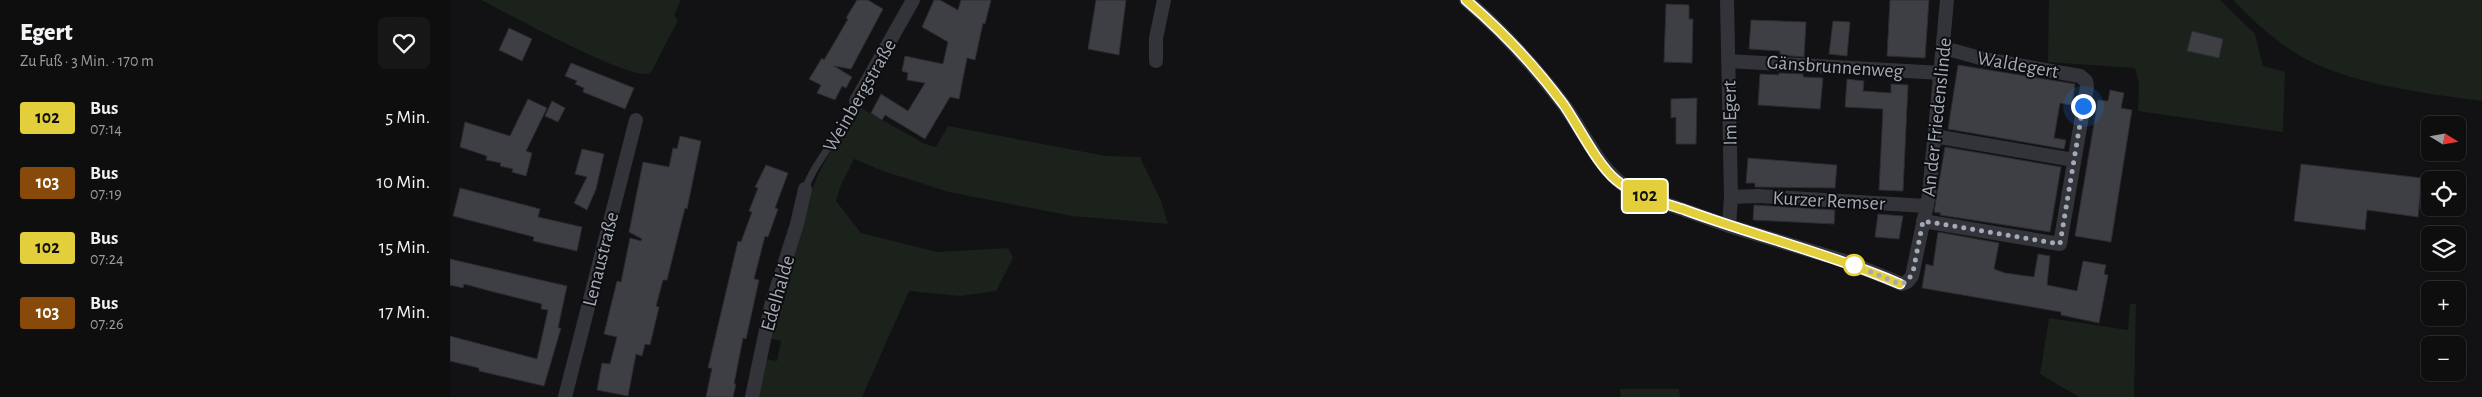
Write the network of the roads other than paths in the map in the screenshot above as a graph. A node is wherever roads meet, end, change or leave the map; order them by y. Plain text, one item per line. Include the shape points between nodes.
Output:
1 (913, 0) edge
2 (1164, 0) edge
3 (1466, 0) edge
4 (1727, 0) edge
5 (1947, 0) edge
6 (1944, 48) junction
7 (1156, 61) dead end
8 (1728, 61) junction
9 (1942, 73) junction
10 (856, 101) joint
11 (636, 120) dead end
12 (1934, 136) junction
13 (2074, 160) junction
14 (805, 189) joint
15 (1730, 197) junction
16 (1927, 206) junction
17 (1923, 221) junction
18 (1729, 226) junction
19 (565, 397) edge
20 (752, 397) edge

1 - 10 street, Weinbergstraße
2 - 7 street via 1156,38
3 - 18 street via 1536,70 1614,178 1639,194
4 - 8 street, Im Egert
5 - 6 street, An der Friedenslinde
6 - 9 street, An der Friedenslinde
6 - 13 street, Waldegert via 1984,59 2083,77 2087,87
8 - 9 street, Gänsbrunnenweg
8 - 15 street, Im Egert
9 - 12 street, An der Friedenslinde
10 - 14 lane, Weinbergstraße
11 - 19 street, Lenaustraße
12 - 13 street
12 - 16 street, An der Friedenslinde
13 - 17 street, Waldegert via 2060,244
14 - 20 street, Edelhalde via 771,306
15 - 16 street, Kurzer Remser
15 - 18 street, Im Egert
16 - 17 street, An der Friedenslinde
17 - 18 street, An der Friedenslinde via 1912,276 1900,284 1848,262

